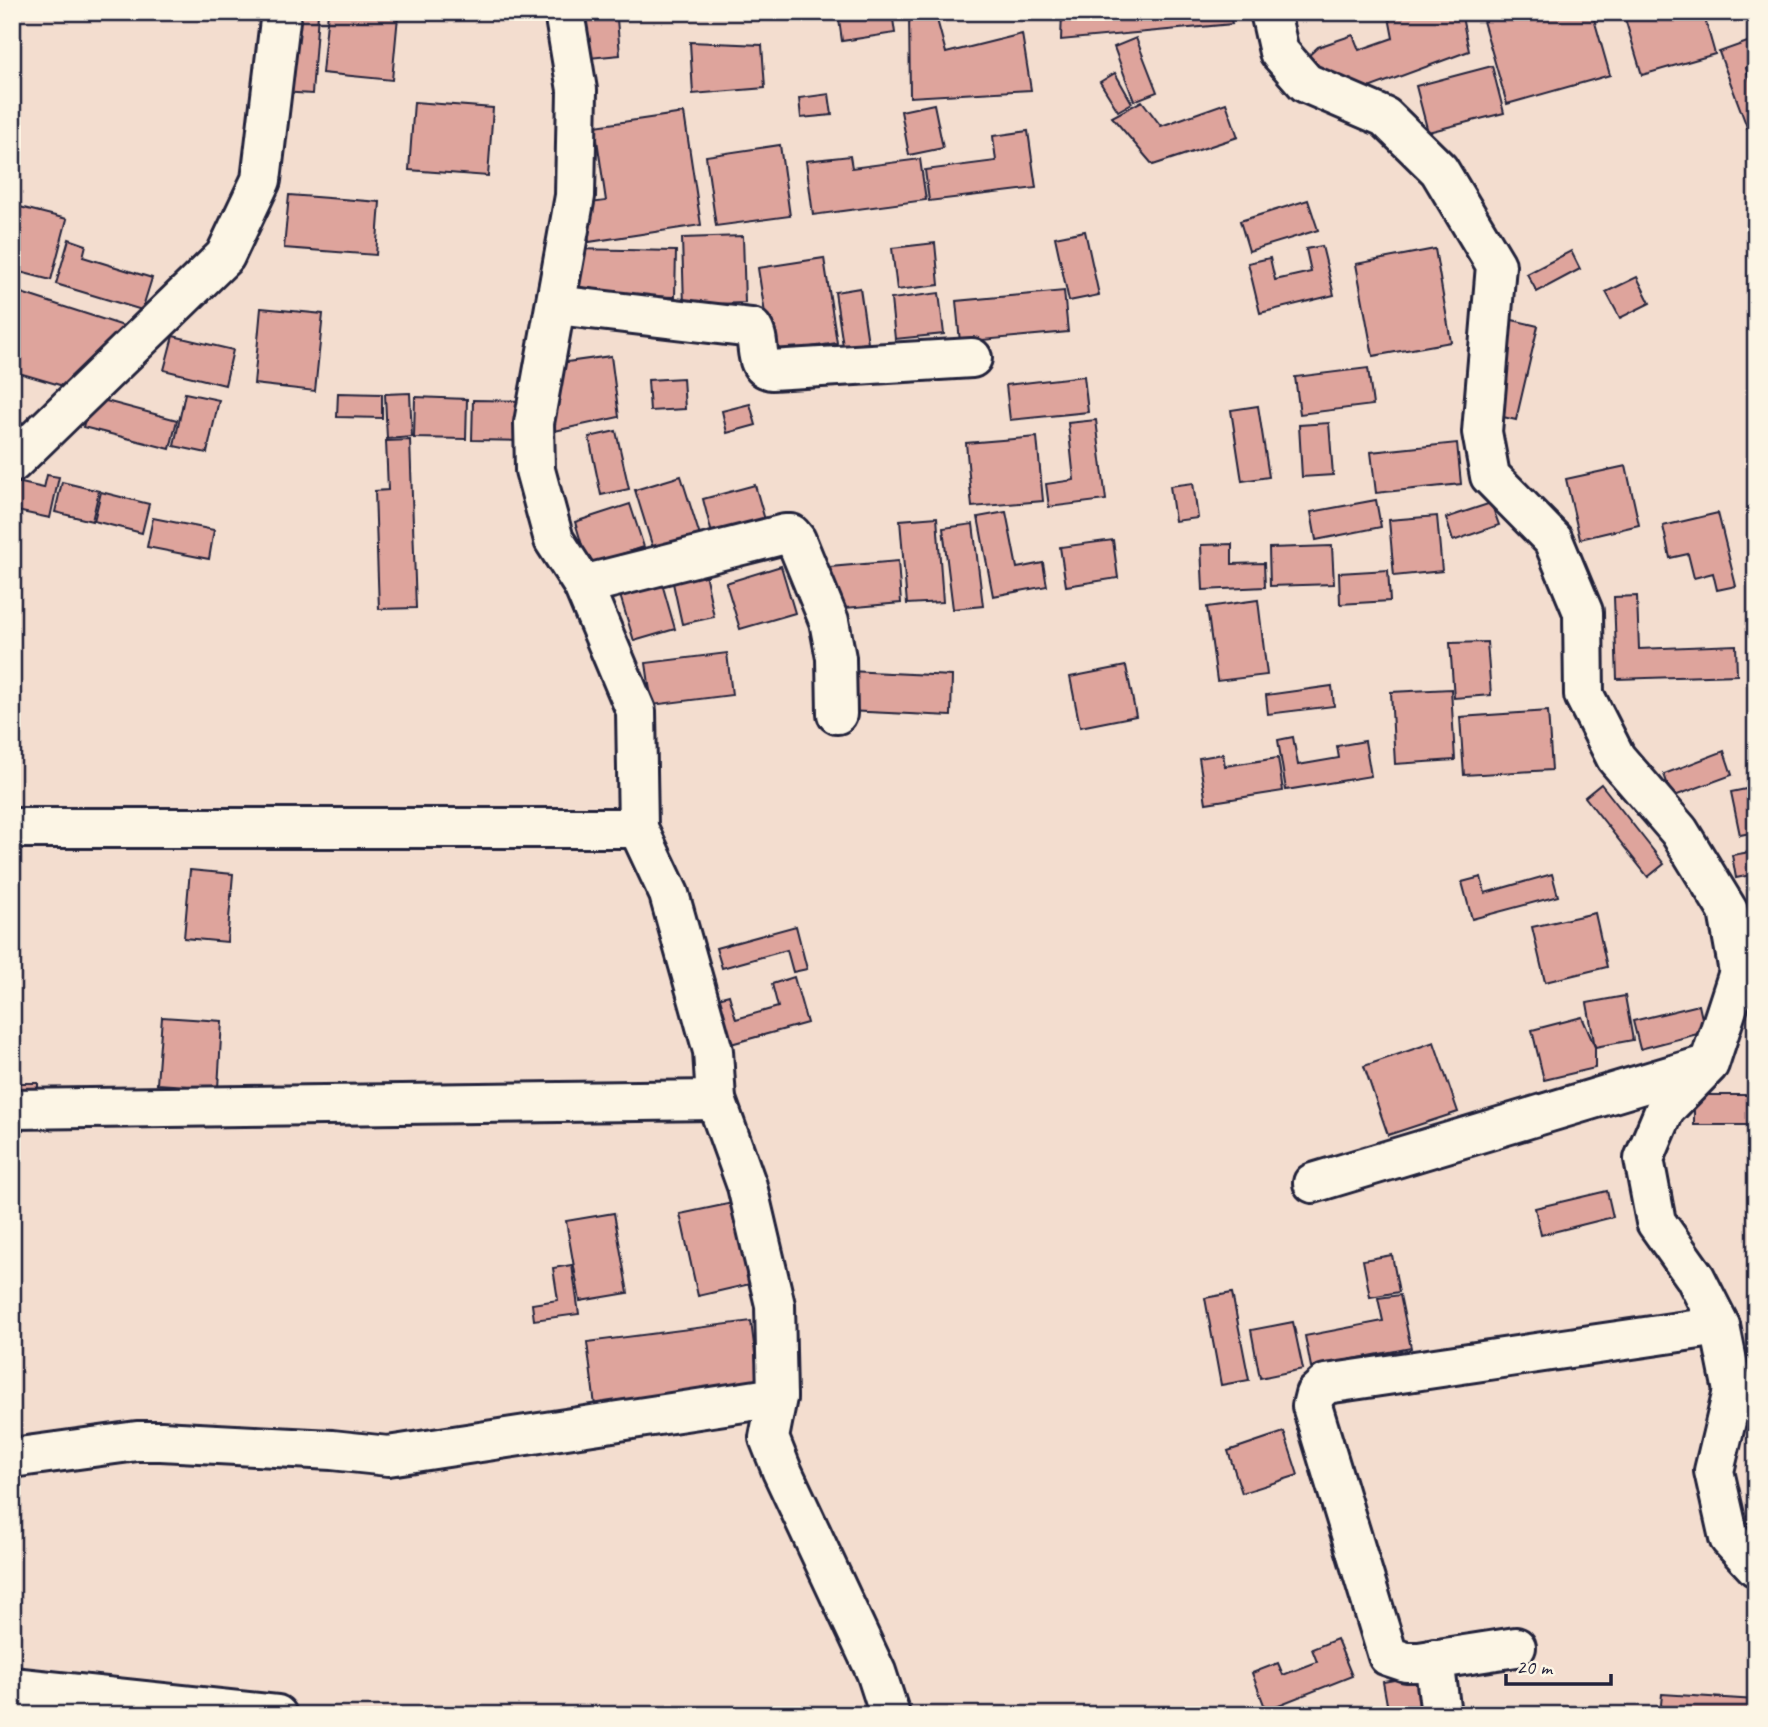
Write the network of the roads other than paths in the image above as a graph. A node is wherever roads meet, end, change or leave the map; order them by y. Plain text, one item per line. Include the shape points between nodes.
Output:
1 (281, 12) edge
2 (564, 12) edge
3 (1270, 12) edge
4 (556, 305) junction
5 (972, 358) dead end
6 (12, 463) edge
7 (583, 584) junction
8 (837, 714) dead end
9 (12, 828) edge
10 (638, 828) junction
11 (1709, 1065) junction
12 (716, 1100) junction
13 (12, 1109) edge
14 (1312, 1182) dead end
15 (1720, 1326) junction
16 (777, 1397) junction
17 (12, 1458) edge
18 (1756, 1567) edge
19 (1517, 1647) dead end
20 (1434, 1659) junction
21 (12, 1687) edge
22 (277, 1715) edge
23 (890, 1715) edge
24 (1441, 1715) edge

1 - 6 street via 261,180 225,256
2 - 4 street via 577,90 575,196
3 - 11 street via 1279,52 1306,83 1385,117 1439,170 1496,265 1482,432 1490,476 1553,540 1583,612 1584,695 1616,758 1679,831 1728,911 1739,972
4 - 5 street via 752,328 760,365 771,370
4 - 7 street via 534,423 535,470 554,540
7 - 8 street via 791,534 829,621 836,658
7 - 10 street via 636,712
9 - 10 street
10 - 12 street via 669,894 713,1051
11 - 14 street
11 - 15 street via 1665,1109 1644,1159 1656,1222 1695,1277
12 - 13 street
12 - 16 street via 747,1186 775,1305
15 - 18 street via 1733,1391 1714,1471 1728,1538
15 - 20 street via 1326,1384 1315,1394 1312,1406 1388,1656 1406,1662
16 - 17 street via 388,1456 137,1441
16 - 23 street via 769,1438 876,1672
19 - 20 street
20 - 24 street
21 - 22 street

